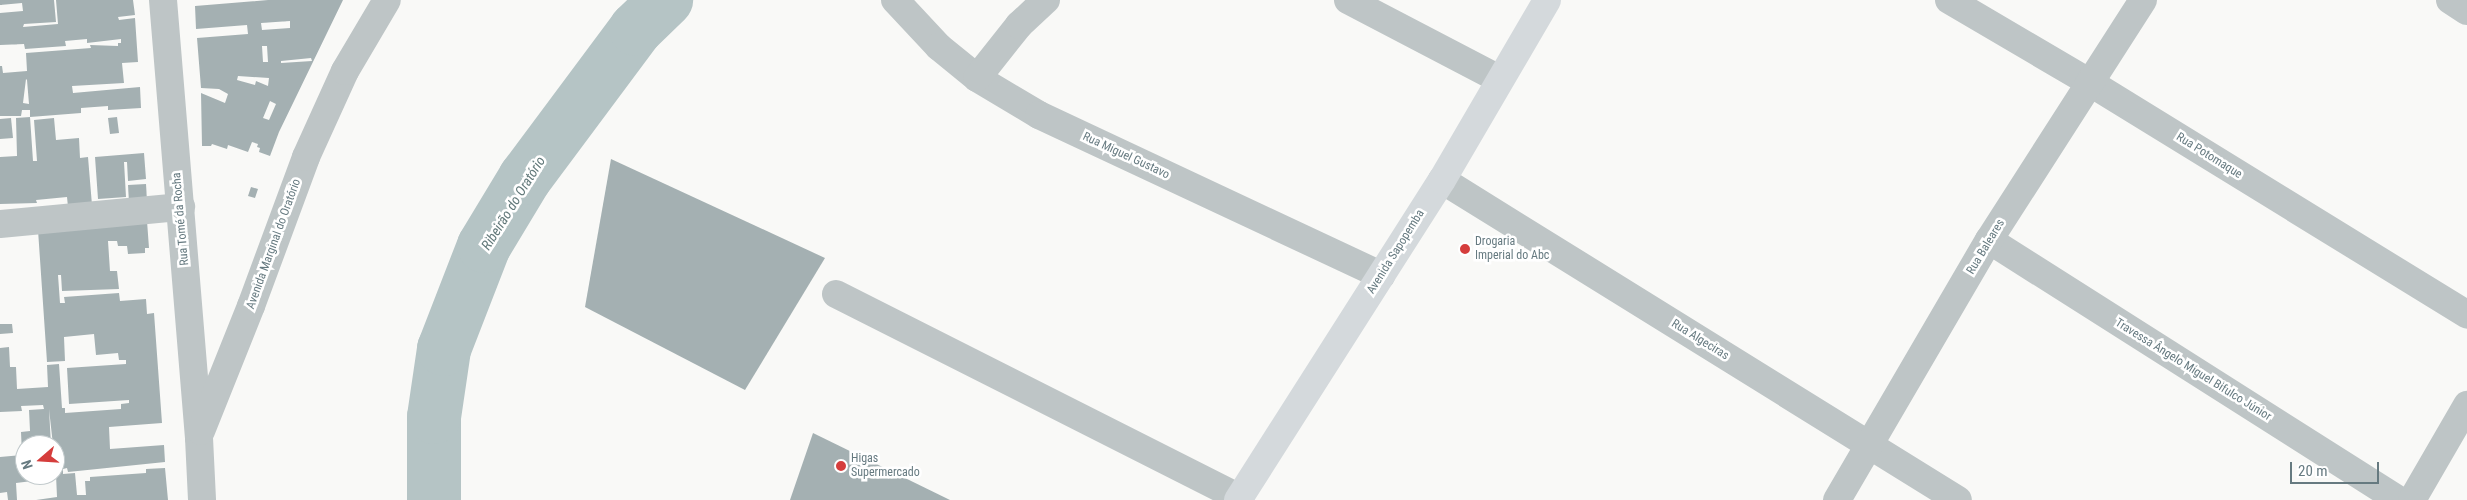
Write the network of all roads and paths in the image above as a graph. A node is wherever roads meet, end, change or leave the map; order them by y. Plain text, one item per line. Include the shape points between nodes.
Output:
1 (163, 0) edge
2 (387, 0) edge
3 (895, 0) edge
4 (1046, 0) edge
5 (1348, 0) edge
6 (1547, 0) edge
7 (1949, 0) edge
8 (2143, 0) edge
9 (2450, 0) edge
10 (2467, 11) edge
11 (977, 78) junction
12 (1499, 79) junction
13 (2089, 82) junction
14 (1442, 180) junction
15 (181, 206) junction
16 (0, 224) edge
17 (1989, 240) junction
18 (1381, 275) junction
19 (836, 294) dead end
20 (2467, 315) edge
21 (2467, 405) edge
22 (199, 438) junction
23 (1870, 446) junction
24 (1239, 499) edge
25 (202, 500) edge
26 (1836, 500) edge
27 (1958, 500) edge
28 (2398, 500) edge
29 (2412, 500) edge

1 - 15 street, Rua Tomé da Rocha
2 - 22 street, Avenida Marginal do Oratório via 345,71 306,157
3 - 11 street, Rua Miguel Gustavo
4 - 11 street via 1020,25
5 - 12 street
6 - 12 main road, Avenida Sapopemba
7 - 13 street, Rua Potomaque
8 - 13 street, Rua Baleares
9 - 10 street
11 - 18 street, Rua Miguel Gustavo via 1039,115
12 - 14 main road, Avenida Sapopemba
13 - 17 street, Rua Baleares
13 - 20 street, Rua Potomaque
14 - 18 main road, Avenida Sapopemba
14 - 23 street, Rua Algeciras
15 - 16 street
15 - 22 street, Rua Tomé da Rocha
17 - 23 street, Rua Baleares
17 - 28 street, Travessa Ângelo Miguel Bifulco Júnior
18 - 24 main road, Avenida Sapopemba
19 - 24 street
21 - 29 street
22 - 25 street, Avenida Marginal do Oratório
23 - 26 street, Rua Baleares
23 - 27 street, Rua Algeciras

